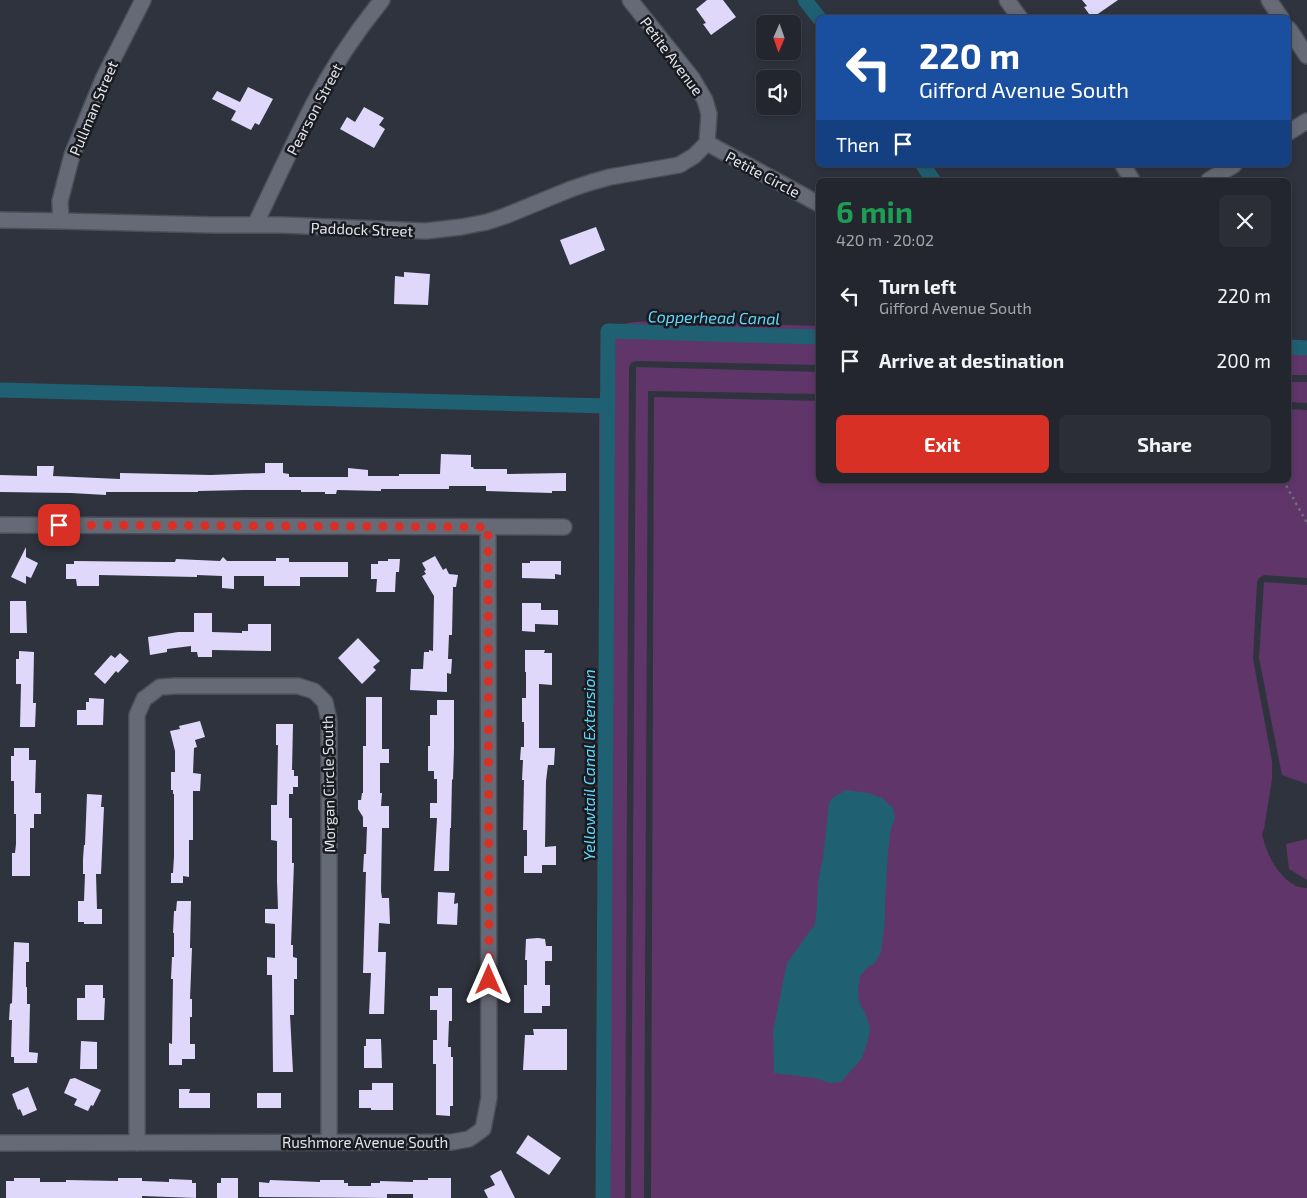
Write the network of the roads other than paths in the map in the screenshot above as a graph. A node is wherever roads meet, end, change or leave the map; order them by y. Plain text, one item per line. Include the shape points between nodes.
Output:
1 (143, 0) edge
2 (382, 0) edge
3 (630, 0) edge
4 (1007, 0) edge
5 (1269, 0) edge
6 (1018, 15) edge
7 (1279, 15) edge
8 (1291, 32) edge
9 (1307, 56) edge
10 (1307, 121) edge
11 (1291, 131) edge
12 (707, 143) junction
13 (1124, 167) edge
14 (1231, 167) edge
15 (1131, 178) edge
16 (1212, 178) edge
17 (816, 202) edge
18 (0, 220) edge
19 (61, 221) junction
20 (255, 225) junction
21 (0, 525) edge
22 (488, 527) junction
23 (564, 527) dead end
24 (137, 1142) junction
25 (329, 1142) junction
26 (0, 1143) edge

1 - 19 street, Pullman Street via 103,79 72,155 60,201
2 - 20 street, Pearson Street via 313,104
3 - 12 street, Petite Avenue via 692,78 705,100 709,114
4 - 6 street
5 - 7 street
8 - 9 street
10 - 11 street
12 - 17 street, Petite Circle
12 - 20 street, Paddock Street via 679,165 592,182 505,216 461,227 426,231
13 - 15 street
14 - 16 street
18 - 19 street, Paddock Street
19 - 20 street, Paddock Street
21 - 22 street
22 - 23 street
22 - 25 street, Rushmore Avenue South via 489,1098 483,1129 469,1140 452,1142
24 - 25 street, Rushmore Avenue South
24 - 25 street, Morgan Circle South via 137,715 144,698 160,688 176,686 298,686 314,691 325,702 329,720
24 - 26 street, Rushmore Avenue South

